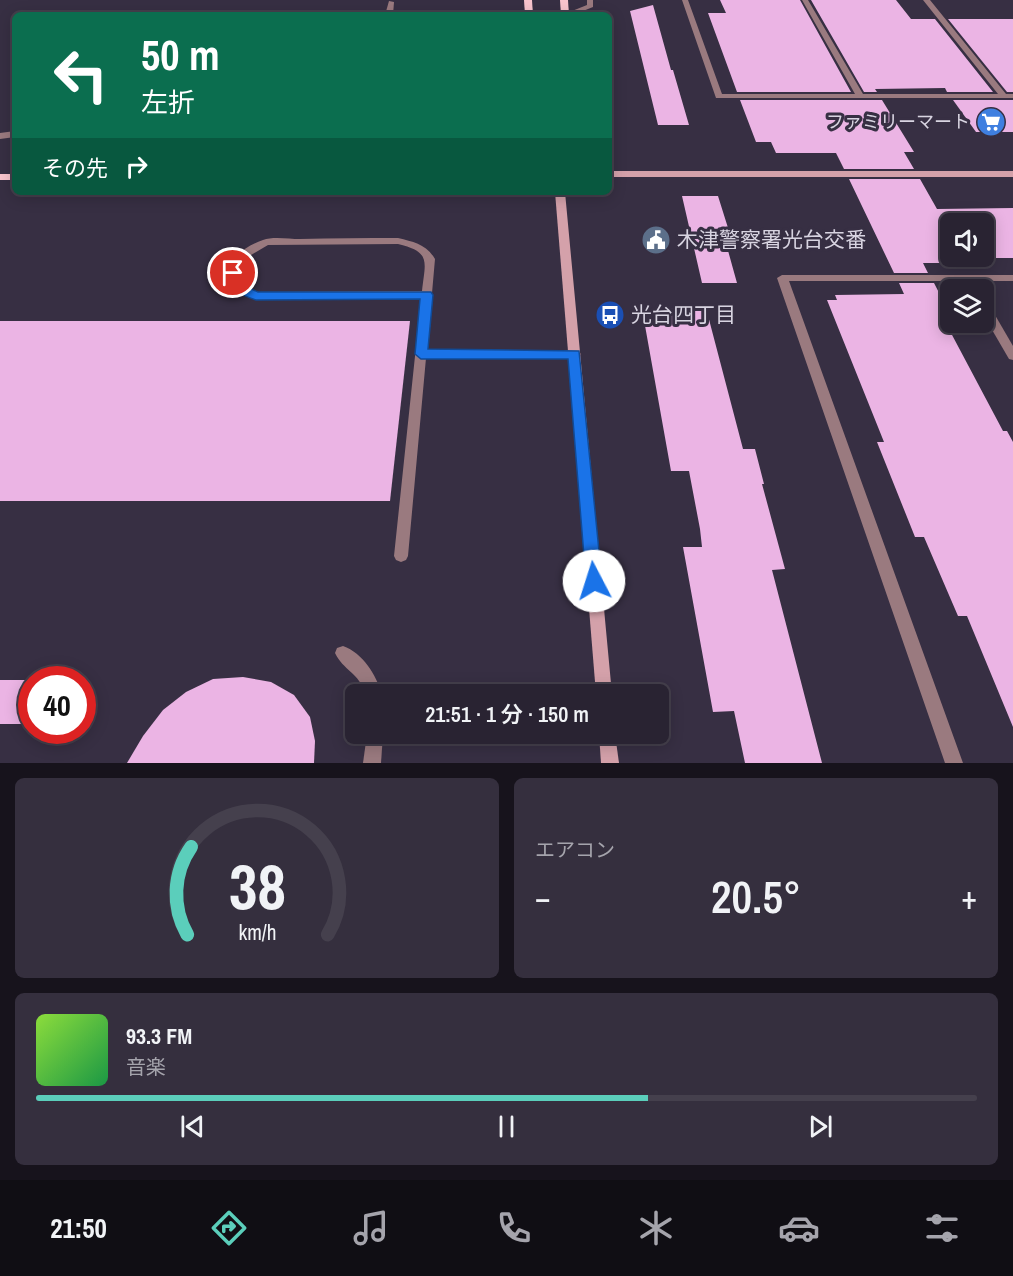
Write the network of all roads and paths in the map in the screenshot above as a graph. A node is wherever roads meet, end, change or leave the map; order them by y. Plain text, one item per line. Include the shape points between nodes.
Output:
1 (590, 0) edge
2 (685, 0) edge
3 (805, 0) edge
4 (926, 0) edge
5 (391, 2) dead end
6 (389, 12) edge
7 (574, 12) edge
8 (860, 96) junction
9 (1008, 96) edge
10 (612, 174) edge
11 (1013, 174) edge
12 (560, 195) edge
13 (967, 278) joint
14 (1013, 278) edge
15 (427, 295) junction
16 (994, 323) edge
17 (421, 354) junction
18 (575, 354) junction
19 (1013, 356) edge
20 (401, 556) dead end
21 (343, 653) dead end
22 (370, 684) edge
23 (603, 684) edge
24 (374, 744) edge
25 (608, 744) edge
26 (372, 763) edge
27 (609, 763) edge
28 (954, 763) edge

1 - 7 street via 591,6
2 - 8 street via 719,96
3 - 8 street
4 - 9 street
5 - 6 street
8 - 9 street
10 - 11 street
12 - 18 street
13 - 14 street
13 - 28 street via 782,278
15 - 15 street via 430,259 415,245 398,240 266,242 242,256 233,273 242,290 256,296
15 - 17 street
16 - 19 street
17 - 18 street
17 - 20 street
18 - 23 street
21 - 22 street
24 - 26 street
25 - 27 street

